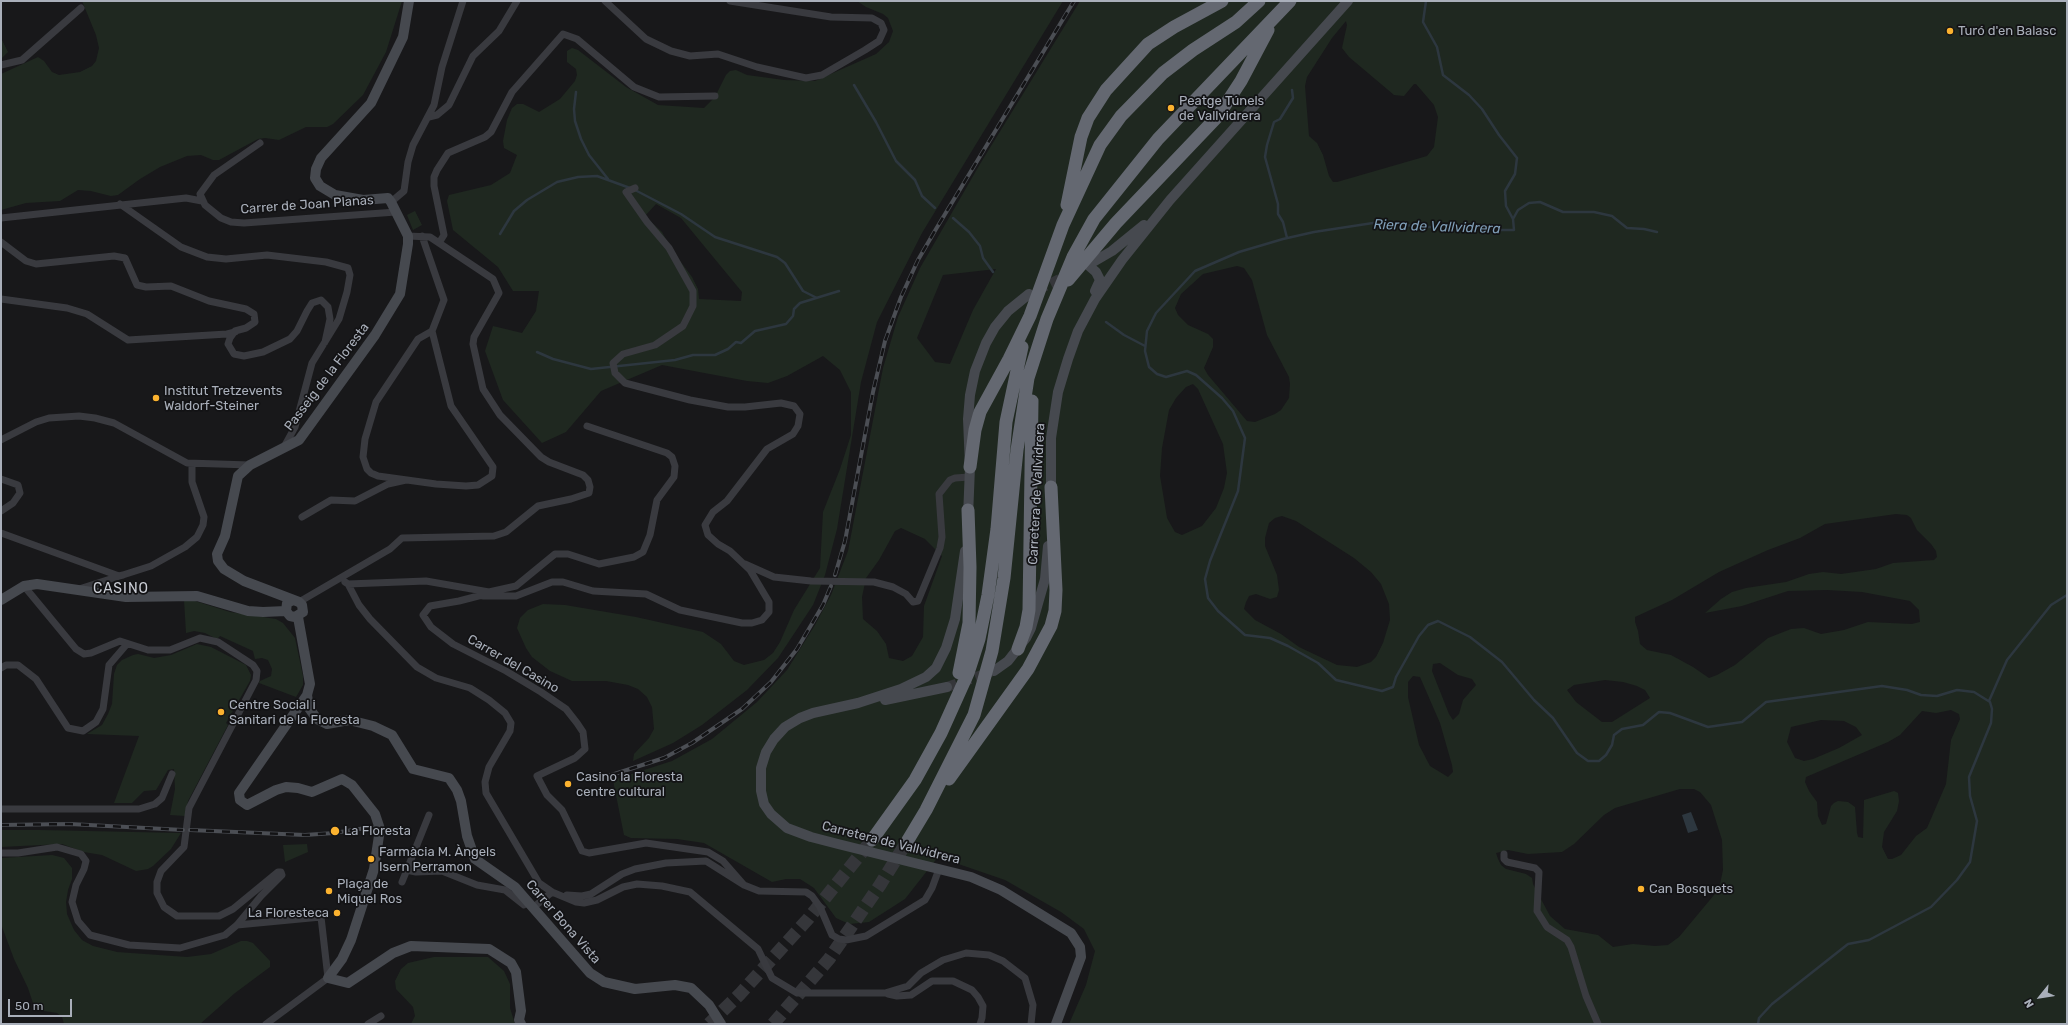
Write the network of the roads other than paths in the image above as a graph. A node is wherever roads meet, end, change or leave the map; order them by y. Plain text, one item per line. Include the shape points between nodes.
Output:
1 (409, 1) edge
2 (463, 1) edge
3 (518, 1) edge
4 (605, 1) edge
5 (730, 1) edge
6 (1222, 1) edge
7 (1259, 1) edge
8 (1290, 1) edge
9 (1348, 1) edge
10 (80, 8) dead end
11 (1278, 13) junction
12 (1, 65) edge
13 (716, 96) dead end
14 (429, 117) junction
15 (260, 143) dead end
16 (635, 188) dead end
17 (1170, 200) junction
18 (202, 201) junction
19 (392, 202) junction
20 (120, 204) junction
21 (396, 212) junction
22 (1, 218) edge
23 (1064, 225) junction
24 (408, 236) junction
25 (422, 236) junction
26 (1, 242) edge
27 (439, 243) junction
28 (1030, 294) tunnel mouth
29 (1056, 294) junction
30 (1, 299) edge
31 (1087, 314) junction
32 (1030, 316) junction
33 (1046, 318) junction
34 (235, 331) junction
35 (432, 331) junction
36 (325, 342) junction
37 (587, 426) dead end
38 (1, 440) edge
39 (284, 448) junction
40 (192, 464) junction
41 (250, 465) junction
42 (969, 472) junction
43 (1, 479) edge
44 (408, 480) junction
45 (1051, 487) junction
46 (968, 510) junction
47 (1, 511) edge
48 (302, 517) dead end
49 (1, 532) edge
50 (743, 563) junction
51 (127, 574) junction
52 (340, 579) junction
53 (348, 584) junction
54 (24, 586) junction
55 (79, 589) junction
56 (486, 594) junction
57 (1, 600) edge
58 (296, 601) junction
59 (286, 610) junction
60 (298, 617) junction
61 (127, 644) junction
62 (1018, 649) junction
63 (1, 668) edge
64 (936, 668) junction
65 (994, 671) tunnel mouth
66 (306, 695) junction
67 (858, 703) junction
68 (172, 774) dead end
69 (901, 799) junction
70 (1, 809) edge
71 (926, 810) junction
72 (429, 815) dead end
73 (872, 840) tunnel mouth
74 (908, 840) tunnel mouth
75 (1, 853) edge
76 (1504, 854) dead end
77 (938, 869) junction
78 (406, 870) junction
79 (402, 882) dead end
80 (744, 885) junction
81 (552, 892) junction
82 (531, 905) junction
83 (237, 925) junction
84 (328, 978) junction
85 (885, 993) junction
86 (381, 1016) dead end
87 (266, 1024) edge
88 (368, 1024) edge
89 (521, 1024) edge
90 (721, 1024) edge
91 (980, 1024) edge
92 (1031, 1024) edge
93 (1056, 1024) edge
94 (1598, 1024) edge

1 - 19 street via 403,37 371,103 321,158 315,178 320,186 335,196 363,200 388,198
2 - 14 street
3 - 14 street via 499,31 473,56 449,105 437,115
4 - 5 street via 646,39 672,51 690,56 718,54 806,78 822,75 879,42 884,30 881,23 872,18 831,17
6 - 23 highway via 1148,44 1106,90 1088,118 1081,137
7 - 23 highway via 1236,22 1163,73 1121,116 1100,145
8 - 11 highway
9 - 17 street
10 - 12 street via 22,60
11 - 29 highway via 1241,81 1218,116 1116,223
11 - 29 highway via 1179,115 1121,184 1094,219
13 - 27 street via 659,97 634,87 577,39 563,34 512,92 491,132 448,153 437,170 434,186 444,235
14 - 19 street via 418,132 413,145 404,191
15 - 18 street via 214,175 200,194
16 - 50 street via 626,192 669,248 693,291 693,306 683,326 655,345 623,354 613,363 615,373 624,383 690,400 745,408 781,403 794,406 800,414 798,426 792,434 767,449 727,501 713,512 705,525 708,534
17 - 31 street, Carretera de Vallvidrera via 1112,274
17 - 31 street via 1129,239 1088,265 1100,280
18 - 20 street via 186,198
18 - 21 street, Carrer de Joan Planas via 214,213 231,222
19 - 21 street
20 - 22 street
20 - 36 street via 181,247 207,257 267,255 326,262 348,268 348,292 339,319
21 - 24 street
23 - 32 highway
24 - 25 street
24 - 39 street, Passeig de la Floresta via 400,294 394,306 299,440
25 - 27 street via 430,237
25 - 35 street via 444,300
26 - 34 street via 26,261 36,264 114,256 125,258 137,285 171,286 209,301 246,309 254,314 254,322
27 - 52 street via 493,279 498,287 497,299 479,328 473,344 478,374 489,400 541,457 588,480 589,493 571,500 538,506 506,532 494,536 402,538 390,549
28 - 42 street, Carretera de Vallvidrera via 1008,311 995,327 975,371 968,412
29 - 33 highway
30 - 34 street via 67,308 87,314 128,340 227,334
31 - 45 street, Carretera de Vallvidrera via 1068,358 1055,408 1051,444
32 - 42 highway via 1008,363 980,412
32 - 69 highway via 1015,372 1006,422 997,529 979,639 950,716 915,780
33 - 62 highway via 1032,397 1029,610
33 - 71 highway via 1028,378 1017,450 1004,578 992,651 974,715
34 - 36 street via 228,344 234,354 244,356 263,352 290,339 312,303 321,300 328,307 330,319
35 - 44 street via 418,339 376,402 363,449 366,469 371,473
35 - 44 street via 451,406 490,462 493,472 485,482 466,486
36 - 39 street via 312,363 295,427
37 - 56 street via 667,453 672,457 675,466 674,477 657,500 647,546 634,557 599,564 568,554 555,554 516,586
38 - 40 street via 49,418 95,418 114,423 187,464
39 - 41 street, Passeig de la Floresta
40 - 41 street
40 - 51 street via 192,482 204,517 204,525 197,537 185,547 151,566
41 - 58 street, Passeig de la Floresta via 238,476 224,536 217,554 218,561 224,569 244,581
42 - 46 street, Carretera de Vallvidrera
42 - 50 street via 950,480 939,494 942,537 940,548 918,601 913,602 906,594 893,587 874,582 810,581 774,576
43 - 47 street via 18,485 20,493 14,503
44 - 48 street via 388,484 355,501 331,500
45 - 62 street, Carretera de Vallvidrera via 1045,579 1031,628
45 - 71 highway via 1056,590 1055,611 1050,626 1028,669
46 - 64 street, Carretera de Vallvidrera via 955,619 946,648
46 - 69 highway via 969,622 961,668 942,716
49 - 51 street via 119,576
50 - 56 street via 769,602 769,612 762,620 752,623 713,618 680,610 646,594 593,592 563,582 552,582 516,596
51 - 55 street
52 - 53 street
52 - 58 street
53 - 56 street via 426,581
53 - 81 street via 370,619 417,667 436,678 470,688 505,713 511,723 510,731 489,767 485,782 486,793 539,883
54 - 55 street via 46,584
54 - 57 street
54 - 61 street via 76,649 84,654 120,641
55 - 59 street via 139,598 187,594 248,611
56 - 80 street, Carrer del Casino via 430,606 423,615 431,628 453,644 542,692 566,709 577,723 583,732 585,749 575,758 537,776 547,796 562,810 582,851 589,853 646,843 708,852 723,861
58 - 59 street via 288,604
58 - 60 street via 303,609
59 - 60 street via 290,616
60 - 66 street via 310,684
61 - 63 street via 110,665 103,709 96,722 83,730 68,728 36,679 18,665 6,665
61 - 83 street via 148,650 170,650 200,638 218,642 250,662 257,671 256,680 188,808 186,838 181,852 161,871 157,882 157,893 168,911 177,916 200,917 224,914 281,872 282,874
62 - 65 street, Carretera de Vallvidrera via 1008,661
64 - 67 street, Carretera de Vallvidrera via 926,677 908,686
64 - 67 street, Carretera de Vallvidrera via 939,682 947,687
66 - 82 street, Carrer Bona Vista via 309,708 318,719 327,724 349,720 373,726 392,735 413,769 449,778 459,796 467,836 475,859 510,882
66 - 84 street via 239,793 240,800 247,805 286,787 312,792 342,779 352,785 375,814 380,829 374,869 351,940 342,959
67 - 77 street, Carretera de Vallvidrera via 800,718 778,733 766,752 761,768 760,784 764,804 776,819 799,833
68 - 70 street via 162,798 155,804 139,809
69 - 73 highway
71 - 74 highway
72 - 78 street
75 - 83 street via 57,847 81,854 86,861 72,902 78,920 90,935 130,945 180,948 226,935
76 - 94 street via 1507,862 1535,868 1539,872 1537,911 1547,927 1567,940 1578,963 1586,996
77 - 80 street via 925,900 866,936 846,940 839,940 832,935 820,906 806,892 768,892
77 - 93 street, Carretera de Vallvidrera via 971,876 1001,890 1064,928 1078,942 1082,957
78 - 79 street
78 - 82 street via 442,871 477,885 505,890 524,905
80 - 81 street via 706,861 692,860 635,869 622,874 591,894 582,896
81 - 82 street
81 - 85 street via 576,902 597,900 622,887 637,884 690,892 758,949 772,978 797,993
82 - 90 street, Carrer Bona Vista via 578,961 604,982 635,989 675,985 691,988 709,1005
83 - 84 street via 321,917
84 - 87 street
84 - 89 street via 348,983 393,953 411,946 489,949 511,963 516,972
85 - 91 street via 911,996 932,981 953,981 972,990 978,997 983,1006
85 - 92 street via 908,986 921,973 943,960 966,953 977,953 1003,960 1025,978 1033,1006
86 - 88 street

